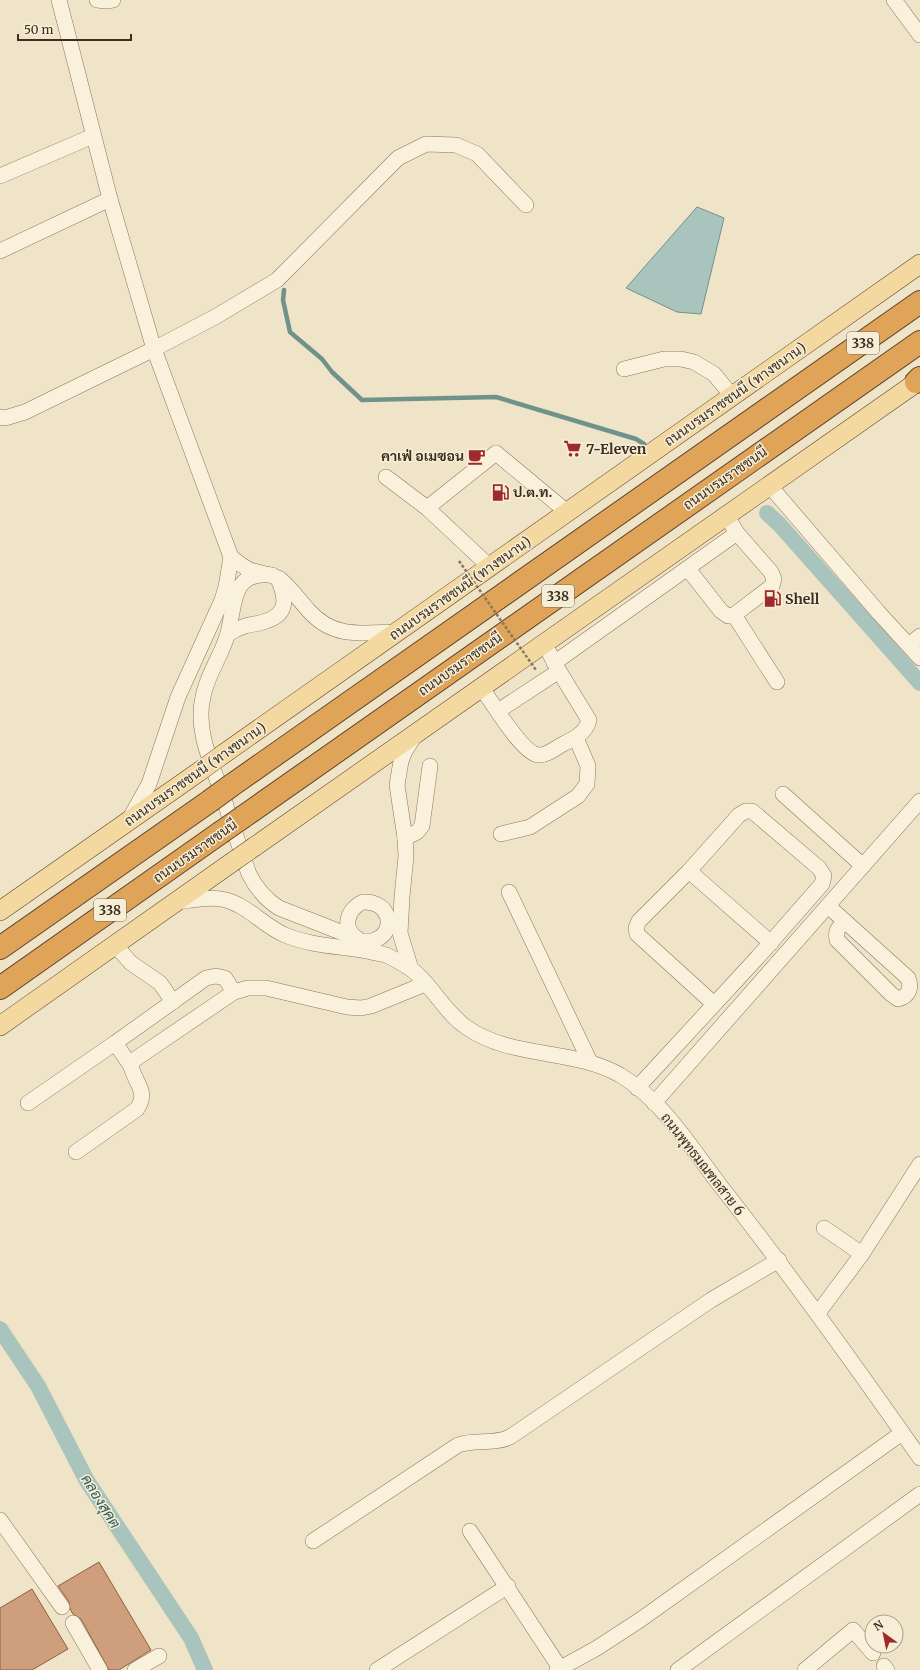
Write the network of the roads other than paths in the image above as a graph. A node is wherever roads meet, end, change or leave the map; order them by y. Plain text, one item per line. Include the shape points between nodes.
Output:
1 (59, 0) edge
2 (97, 0) edge
3 (113, 0) edge
4 (894, 0) edge
5 (920, 35) edge
6 (93, 136) junction
7 (0, 176) edge
8 (110, 199) junction
9 (526, 205) dead end
10 (0, 251) edge
11 (920, 264) edge
12 (920, 286) edge
13 (920, 302) edge
14 (920, 342) edge
15 (154, 349) junction
16 (624, 369) dead end
17 (919, 380) edge
18 (805, 384) junction
19 (732, 396) junction
20 (0, 417) edge
21 (386, 477) dead end
22 (769, 485) junction
23 (427, 508) junction
24 (567, 512) junction
25 (726, 515) junction
26 (737, 533) junction
27 (231, 557) junction
28 (490, 567) junction
29 (688, 569) junction
30 (257, 572) junction
31 (275, 576) junction
32 (222, 600) junction
33 (734, 616) junction
34 (397, 632) junction
35 (228, 634) junction
36 (915, 640) edge
37 (544, 643) junction
38 (920, 658) edge
39 (556, 667) junction
40 (777, 682) dead end
41 (481, 687) junction
42 (498, 711) junction
43 (417, 732) junction
44 (576, 738) junction
45 (430, 766) dead end
46 (783, 794) dead end
47 (920, 801) edge
48 (128, 822) junction
49 (501, 834) dead end
50 (405, 838) junction
51 (863, 866) junction
52 (689, 871) junction
53 (509, 892) dead end
54 (402, 897) junction
55 (176, 902) junction
56 (828, 906) junction
57 (0, 911) edge
58 (388, 920) junction
59 (845, 921) junction
60 (359, 939) junction
61 (771, 943) junction
62 (321, 945) junction
63 (115, 946) junction
64 (0, 948) edge
65 (387, 955) junction
66 (411, 969) junction
67 (425, 984) junction
68 (0, 988) edge
69 (234, 992) junction
70 (173, 1002) junction
71 (714, 1004) junction
72 (0, 1026) edge
73 (115, 1043) junction
74 (590, 1062) junction
75 (131, 1066) junction
76 (637, 1088) junction
77 (28, 1103) dead end
78 (654, 1103) junction
79 (76, 1152) dead end
80 (920, 1164) edge
81 (824, 1228) dead end
82 (862, 1254) junction
83 (779, 1260) junction
84 (818, 1313) junction
85 (902, 1433) junction
86 (920, 1458) edge
87 (920, 1494) edge
88 (0, 1520) edge
89 (470, 1531) dead end
90 (313, 1541) dead end
91 (508, 1586) junction
92 (62, 1607) dead end
93 (73, 1623) dead end
94 (864, 1643) edge
95 (159, 1656) dead end
96 (559, 1669) edge
97 (100, 1670) edge
98 (135, 1670) edge
99 (377, 1670) edge
100 (678, 1670) edge
101 (805, 1670) edge

1 - 6 street
2 - 3 street
4 - 5 street
6 - 7 street
6 - 8 street
8 - 10 street
8 - 15 street
9 - 15 street via 477,154 456,145 426,144 398,158 277,280
11 - 19 main road, ถนนบรมราชชนนี (ทางขนาน) / 338
12 - 18 highway
13 - 18 highway, 338
14 - 68 highway, ถนนบรมราชชนนี / 338, bridge
15 - 20 street via 25,412
15 - 27 street
16 - 19 street via 664,359 694,362 714,374
17 - 22 main road, 338
18 - 64 highway, 338, bridge
19 - 24 main road, ถนนบรมราชชนนี (ทางขนาน) / 338
21 - 23 street
22 - 25 main road, 338
22 - 36 street via 879,613
23 - 24 street via 496,453
23 - 28 street
24 - 28 main road, ถนนบรมราชชนนี (ทางขนาน) / 338
25 - 26 street
25 - 37 main road, 338
26 - 29 street
26 - 33 street via 771,572 774,579 772,586
27 - 30 street
27 - 32 street
28 - 34 main road, ถนนบรมราชชนนี (ทางขนาน) / 338
29 - 33 street via 721,611 728,616
29 - 39 street
30 - 31 street
30 - 32 street via 248,572 240,576
31 - 34 street via 288,586 312,614 329,627 351,633
31 - 35 street via 252,576 238,588
31 - 35 street via 283,589 285,602 280,613 267,621 245,626
32 - 48 street via 178,697 152,778
33 - 40 street
34 - 48 main road, ถนนบรมราชชนนี (ทางขนาน) / 338, bridge
35 - 60 street via 205,685 200,720 205,745 249,874 258,890 279,908
36 - 38 street
37 - 39 street
37 - 41 main road, 338
39 - 42 street
39 - 44 street via 589,720 587,727
41 - 42 street
41 - 43 main road, 338
42 - 44 street via 525,749 533,754 540,755
43 - 50 street, ถนนพุทธมณฑลสาย 6 via 405,751 398,772 397,785
43 - 55 main road, 338, bridge
44 - 49 street via 588,766 587,784 578,796 530,827
45 - 50 street via 422,826 417,832
46 - 51 street
47 - 51 street
48 - 57 main road, ถนนบรมราชชนนี (ทางขนาน) / 338
50 - 54 street, ถนนพุทธมณฑลสาย 6
51 - 56 street
52 - 61 street
52 - 61 street via 746,811 752,811 819,868 824,876 822,884
52 - 71 street via 640,921 636,928 637,934
53 - 74 street
54 - 58 street
54 - 66 street, ถนนพุทธมณฑลสาย 6 via 400,933
55 - 62 street, ถนนพุทธมณฑลสาย 6 via 214,898 228,901 239,905 284,935
55 - 63 main road, 338
56 - 59 street
56 - 78 street
58 - 60 street via 387,927 380,937 374,940
58 - 60 street via 382,907 377,903 363,902 357,905 352,910 348,922 349,928
59 - 59 street via 908,978 909,992 904,997 898,998 892,994 837,940 837,928
60 - 62 street
60 - 65 street
61 - 71 street
62 - 65 street, ถนนพุทธมณฑลสาย 6
63 - 70 street via 131,963 160,983
63 - 72 main road, 338
65 - 66 street, ถนนพุทธมณฑลสาย 6
66 - 67 street, ถนนพุทธมณฑลสาย 6
67 - 69 street via 361,1008 266,988 248,988
67 - 74 street, ถนนพุทธมณฑลสาย 6 via 466,1028 488,1039 515,1048
69 - 70 street via 225,978 216,976 206,978
69 - 75 street via 134,1060
70 - 73 street
71 - 76 street
73 - 75 street
73 - 77 street
74 - 76 street, ถนนพุทธมณฑลสาย 6 via 619,1075
75 - 79 street via 142,1092 142,1101 137,1109
76 - 78 street, ถนนพุทธมณฑลสาย 6
78 - 83 street, ถนนพุทธมณฑลสาย 6
80 - 82 street
81 - 82 street
82 - 84 street
83 - 84 street, ถนนพุทธมณฑลสาย 6
83 - 90 street via 711,1300 510,1437 500,1441 475,1441 458,1445
84 - 85 street, ถนนพุทธมณฑลสาย 6
85 - 86 street, ถนนพุทธมณฑลสาย 6
85 - 96 street via 640,1620
87 - 100 street
88 - 92 street
89 - 91 street
91 - 96 street
91 - 99 street
93 - 97 street
94 - 101 street via 853,1630
95 - 98 street

